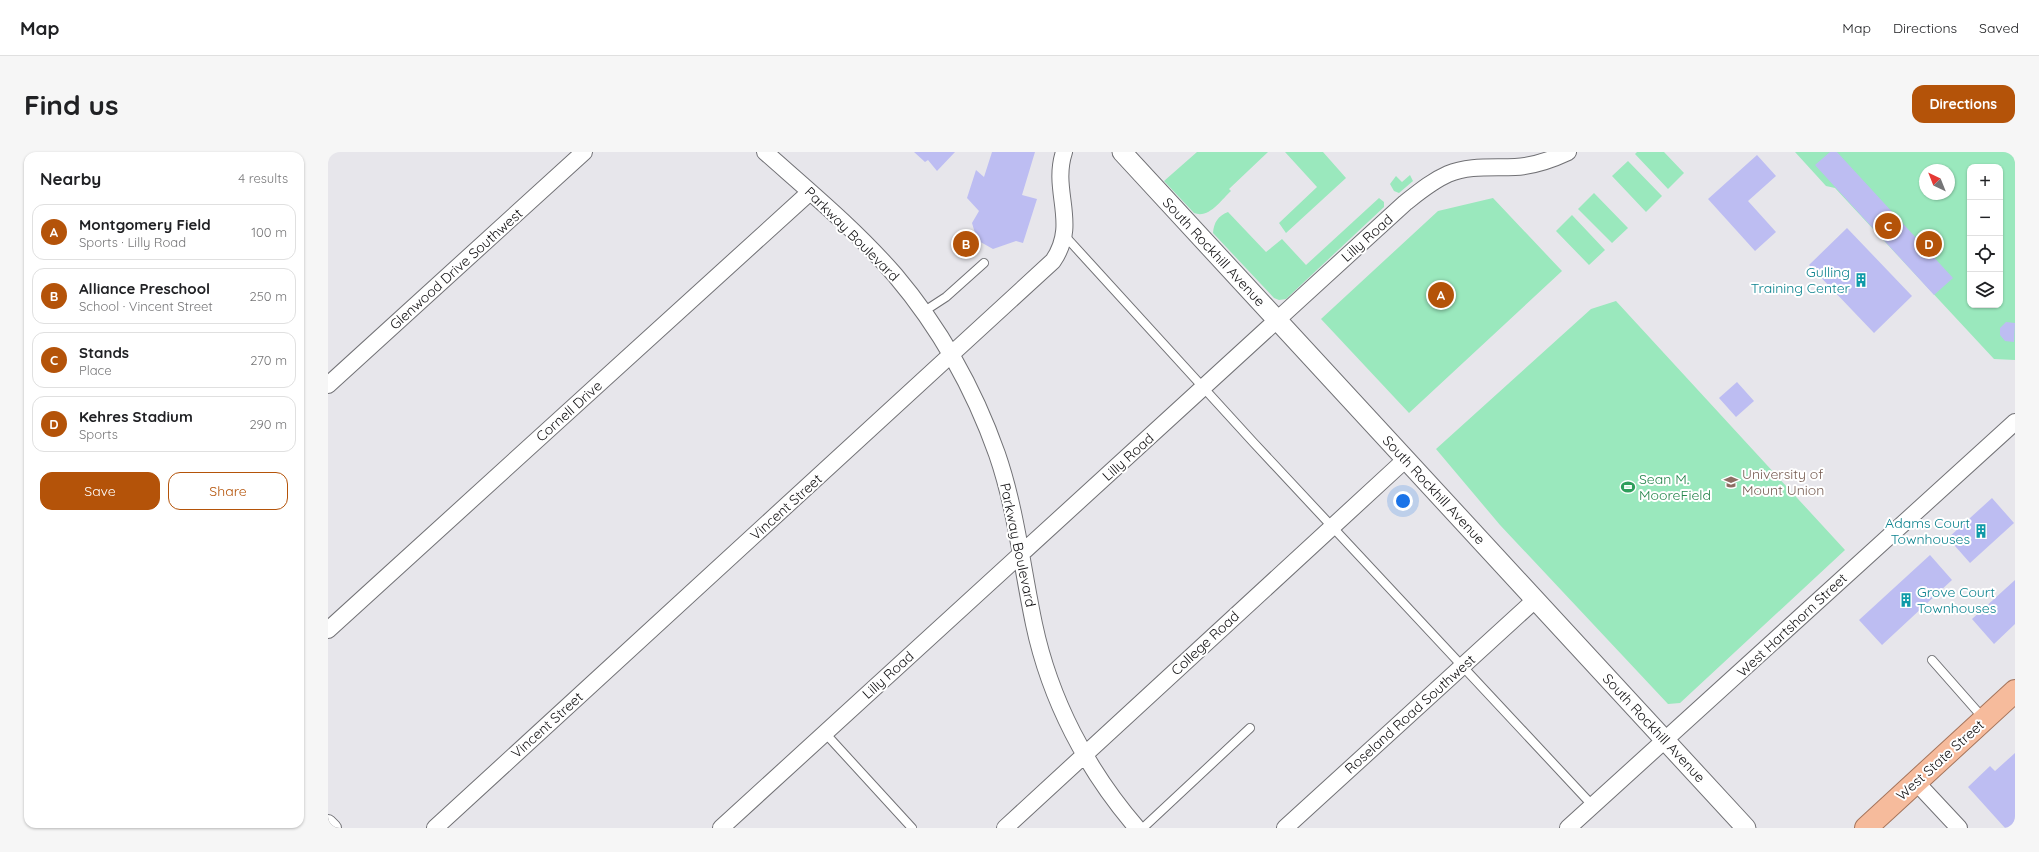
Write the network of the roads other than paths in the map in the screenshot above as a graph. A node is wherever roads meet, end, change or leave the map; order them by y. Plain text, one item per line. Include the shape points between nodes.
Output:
1 (584, 152) edge
2 (765, 152) edge
3 (1064, 152) edge
4 (1122, 152) edge
5 (1568, 152) edge
6 (810, 192) junction
7 (1065, 236) junction
8 (984, 263) dead end
9 (923, 312) junction
10 (1277, 320) junction
11 (951, 356) junction
12 (328, 386) edge
13 (1204, 387) junction
14 (2015, 422) edge
15 (1406, 459) junction
16 (1333, 526) junction
17 (1021, 554) junction
18 (1536, 599) junction
19 (328, 630) edge
20 (1932, 660) dead end
21 (1462, 667) junction
22 (2015, 691) edge
23 (1984, 719) junction
24 (1250, 728) dead end
25 (825, 733) junction
26 (1666, 741) junction
27 (1085, 755) junction
28 (1916, 782) junction
29 (1593, 806) junction
30 (328, 823) edge
31 (333, 828) edge
32 (435, 828) edge
33 (721, 828) edge
34 (912, 828) edge
35 (1005, 828) edge
36 (1137, 828) edge
37 (1144, 828) edge
38 (1285, 828) edge
39 (1568, 828) edge
40 (1746, 828) edge
41 (1866, 828) edge
42 (1959, 828) edge

1 - 12 street, Glenwood Drive Southwest
2 - 6 street, Parkway Boulevard
3 - 7 street, Vincent Street via 1060,176
4 - 10 street, South Rockhill Avenue
5 - 10 street, Lilly Road via 1531,165 1465,170 1449,174 1427,185
6 - 9 street, Parkway Boulevard via 895,275
6 - 19 street, Cornell Drive
7 - 11 street, Vincent Street via 1060,252 1053,261
7 - 13 lane
8 - 9 lane via 946,297
9 - 11 street, Parkway Boulevard
10 - 13 street, Lilly Road
10 - 15 street, South Rockhill Avenue
11 - 17 street, Parkway Boulevard via 982,415 997,453 1012,503
11 - 32 street, Vincent Street
13 - 16 lane
13 - 17 street, Lilly Road
14 - 26 street, West Hartshorn Street
15 - 16 street, College Road
15 - 18 street, South Rockhill Avenue
16 - 21 lane
16 - 27 street, College Road
17 - 25 street, Lilly Road
17 - 27 street, Parkway Boulevard via 1034,626 1043,659 1061,708
18 - 21 street, Roseland Road Southwest
18 - 26 street, South Rockhill Avenue
20 - 23 lane
21 - 29 lane
21 - 38 street, Roseland Road Southwest
22 - 23 highway, West State Street
23 - 28 highway, West State Street
24 - 37 lane
25 - 33 street, Lilly Road
25 - 34 lane
26 - 29 street, West Hartshorn Street
26 - 40 street, South Rockhill Avenue
27 - 35 street, College Road
27 - 36 street, Parkway Boulevard via 1105,788
28 - 41 highway, West State Street
28 - 42 street
29 - 39 street, West Hartshorn Street
30 - 31 street

